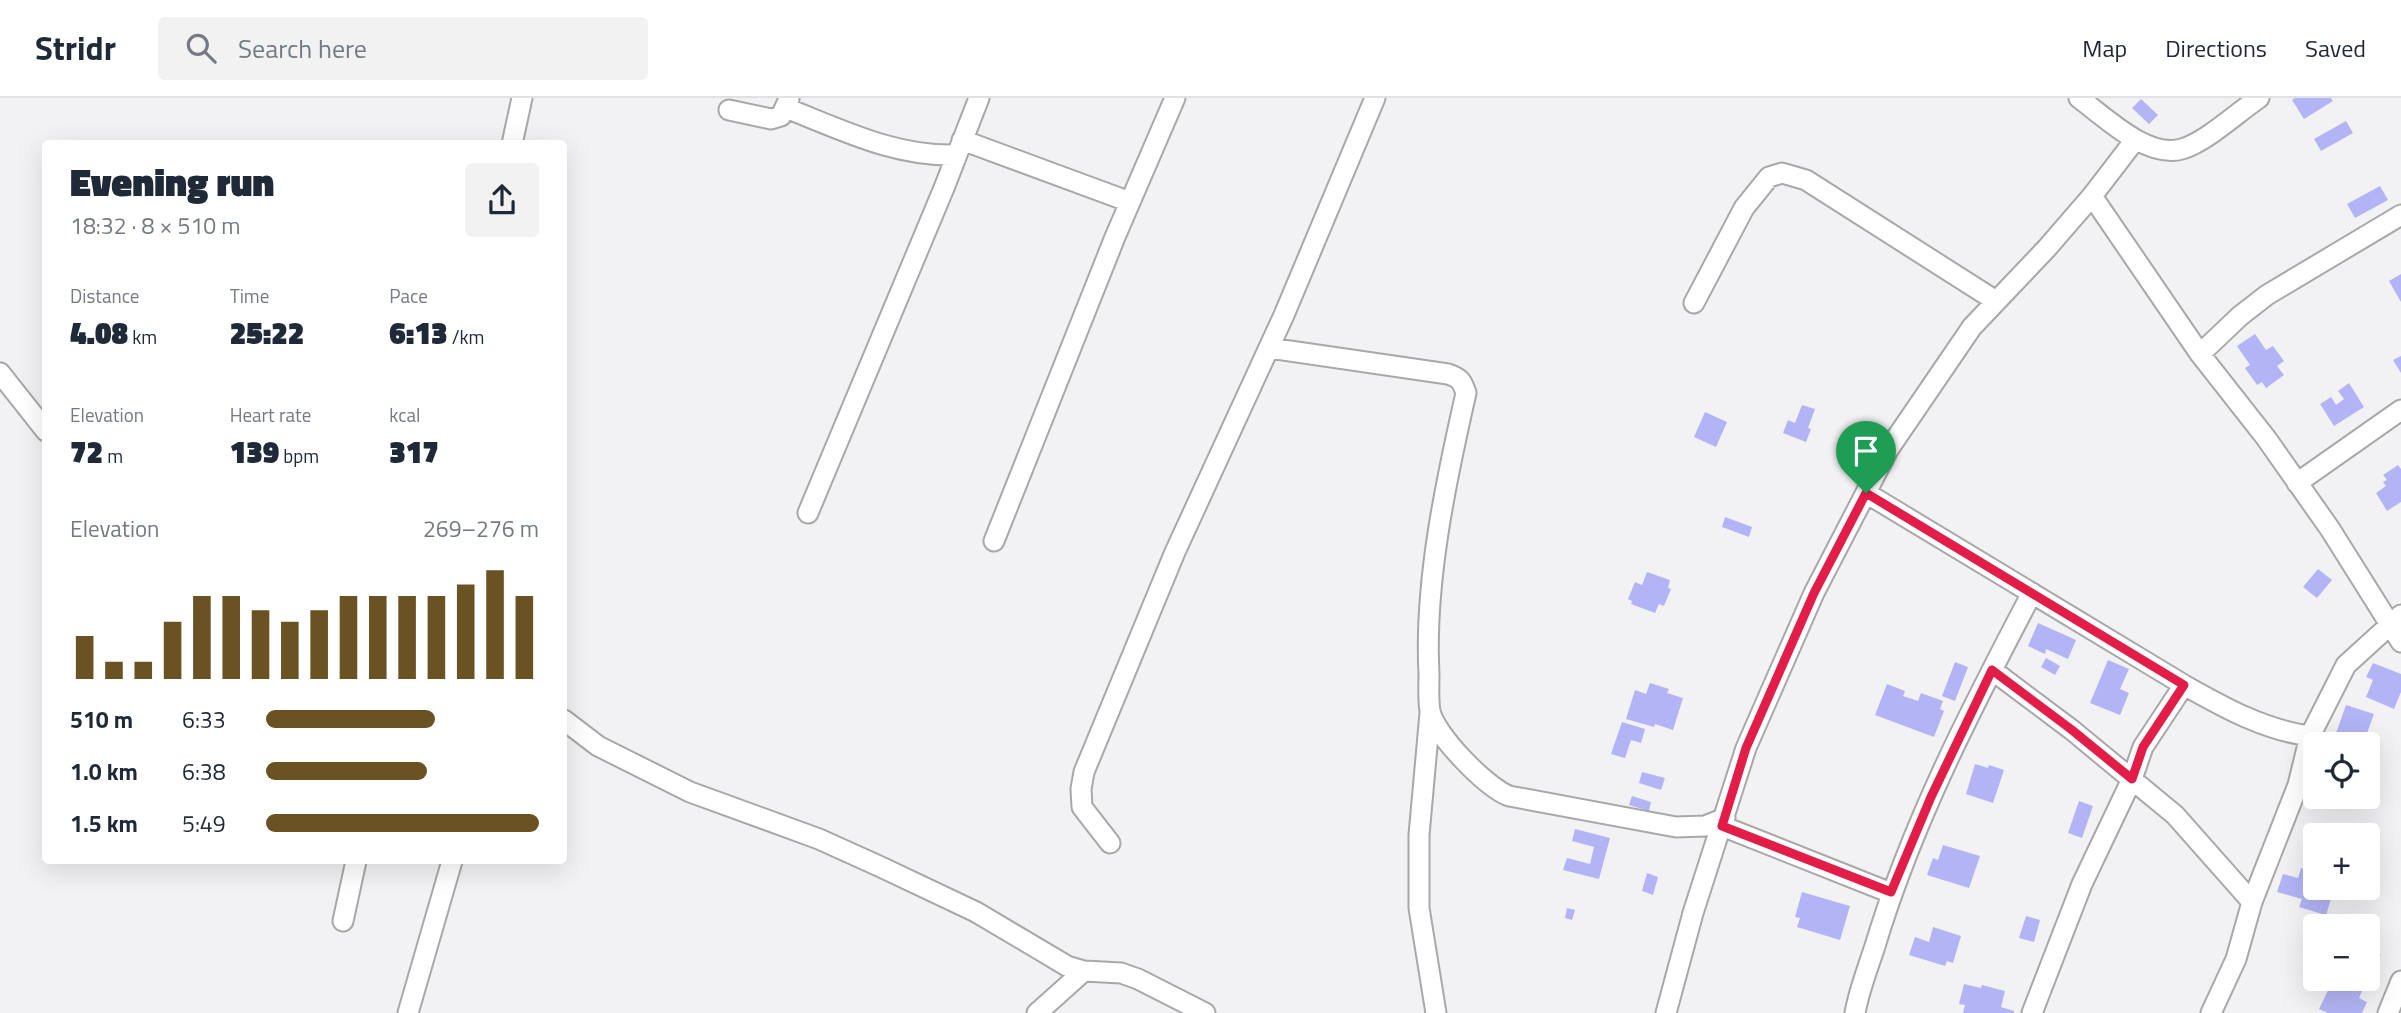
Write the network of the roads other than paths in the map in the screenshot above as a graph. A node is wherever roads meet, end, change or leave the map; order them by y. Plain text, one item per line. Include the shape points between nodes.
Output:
1 (522, 98) edge
2 (979, 98) edge
3 (1175, 98) edge
4 (1375, 98) edge
5 (2080, 98) edge
6 (2259, 98) edge
7 (788, 103) edge
8 (729, 110) dead end
9 (513, 140) edge
10 (2135, 140) junction
11 (959, 147) junction
12 (2092, 196) junction
13 (1130, 202) junction
14 (2400, 213) edge
15 (1996, 302) junction
16 (1694, 303) dead end
17 (1269, 348) junction
18 (2200, 354) junction
19 (0, 373) edge
20 (2401, 410) edge
21 (42, 426) edge
22 (2297, 483) junction
23 (1866, 493) junction
24 (808, 513) dead end
25 (994, 541) dead end
26 (2032, 593) junction
27 (2395, 619) edge
28 (2401, 642) edge
29 (1992, 670) junction
30 (2184, 685) junction
31 (1430, 713) junction
32 (567, 722) edge
33 (2312, 732) edge
34 (2303, 735) edge
35 (2303, 765) edge
36 (2132, 779) junction
37 (1723, 822) junction
38 (1111, 843) dead end
39 (355, 864) edge
40 (451, 864) edge
41 (1891, 892) junction
42 (2252, 902) junction
43 (343, 921) dead end
44 (1084, 971) junction
45 (2401, 981) edge
46 (408, 1013) edge
47 (1037, 1013) edge
48 (1205, 1013) edge
49 (1436, 1013) edge
50 (1666, 1013) edge
51 (1854, 1013) edge
52 (2032, 1013) edge
53 (2211, 1013) edge
54 (2388, 1013) edge

1 - 9 street
2 - 11 street
3 - 13 street
4 - 17 street
5 - 10 street
6 - 10 street via 2182,149 2161,149
7 - 8 street via 781,116 771,119
7 - 11 street via 858,137 909,153 930,156
10 - 12 street
11 - 13 street
11 - 24 street
12 - 15 street
12 - 18 street
13 - 25 street
14 - 18 street via 2267,295
15 - 16 street via 1806,180 1782,173 1769,177 1744,208
15 - 23 street via 1972,327 1888,450
17 - 31 street via 1436,372 1463,383 1466,393 1428,624
17 - 38 street via 1175,552 1084,772 1082,807
18 - 22 street
19 - 21 street
20 - 22 street
22 - 27 street
23 - 26 street
23 - 37 street via 1814,593 1746,748
26 - 29 street
26 - 30 street
27 - 28 street
27 - 33 street via 2346,665
29 - 36 street
29 - 41 street
30 - 34 street via 2264,726
30 - 36 street via 2143,747
31 - 37 street via 1449,743 1498,792 1676,827
31 - 49 street via 1419,835 1419,908
32 - 44 street via 598,746 690,792 819,839 976,912 1067,966
35 - 42 street
36 - 42 street via 2175,816
36 - 52 street via 2082,884
37 - 41 street
37 - 50 street
39 - 43 street
40 - 46 street
41 - 51 street
42 - 53 street via 2236,959
44 - 47 street
44 - 48 street via 1121,972
45 - 54 street

